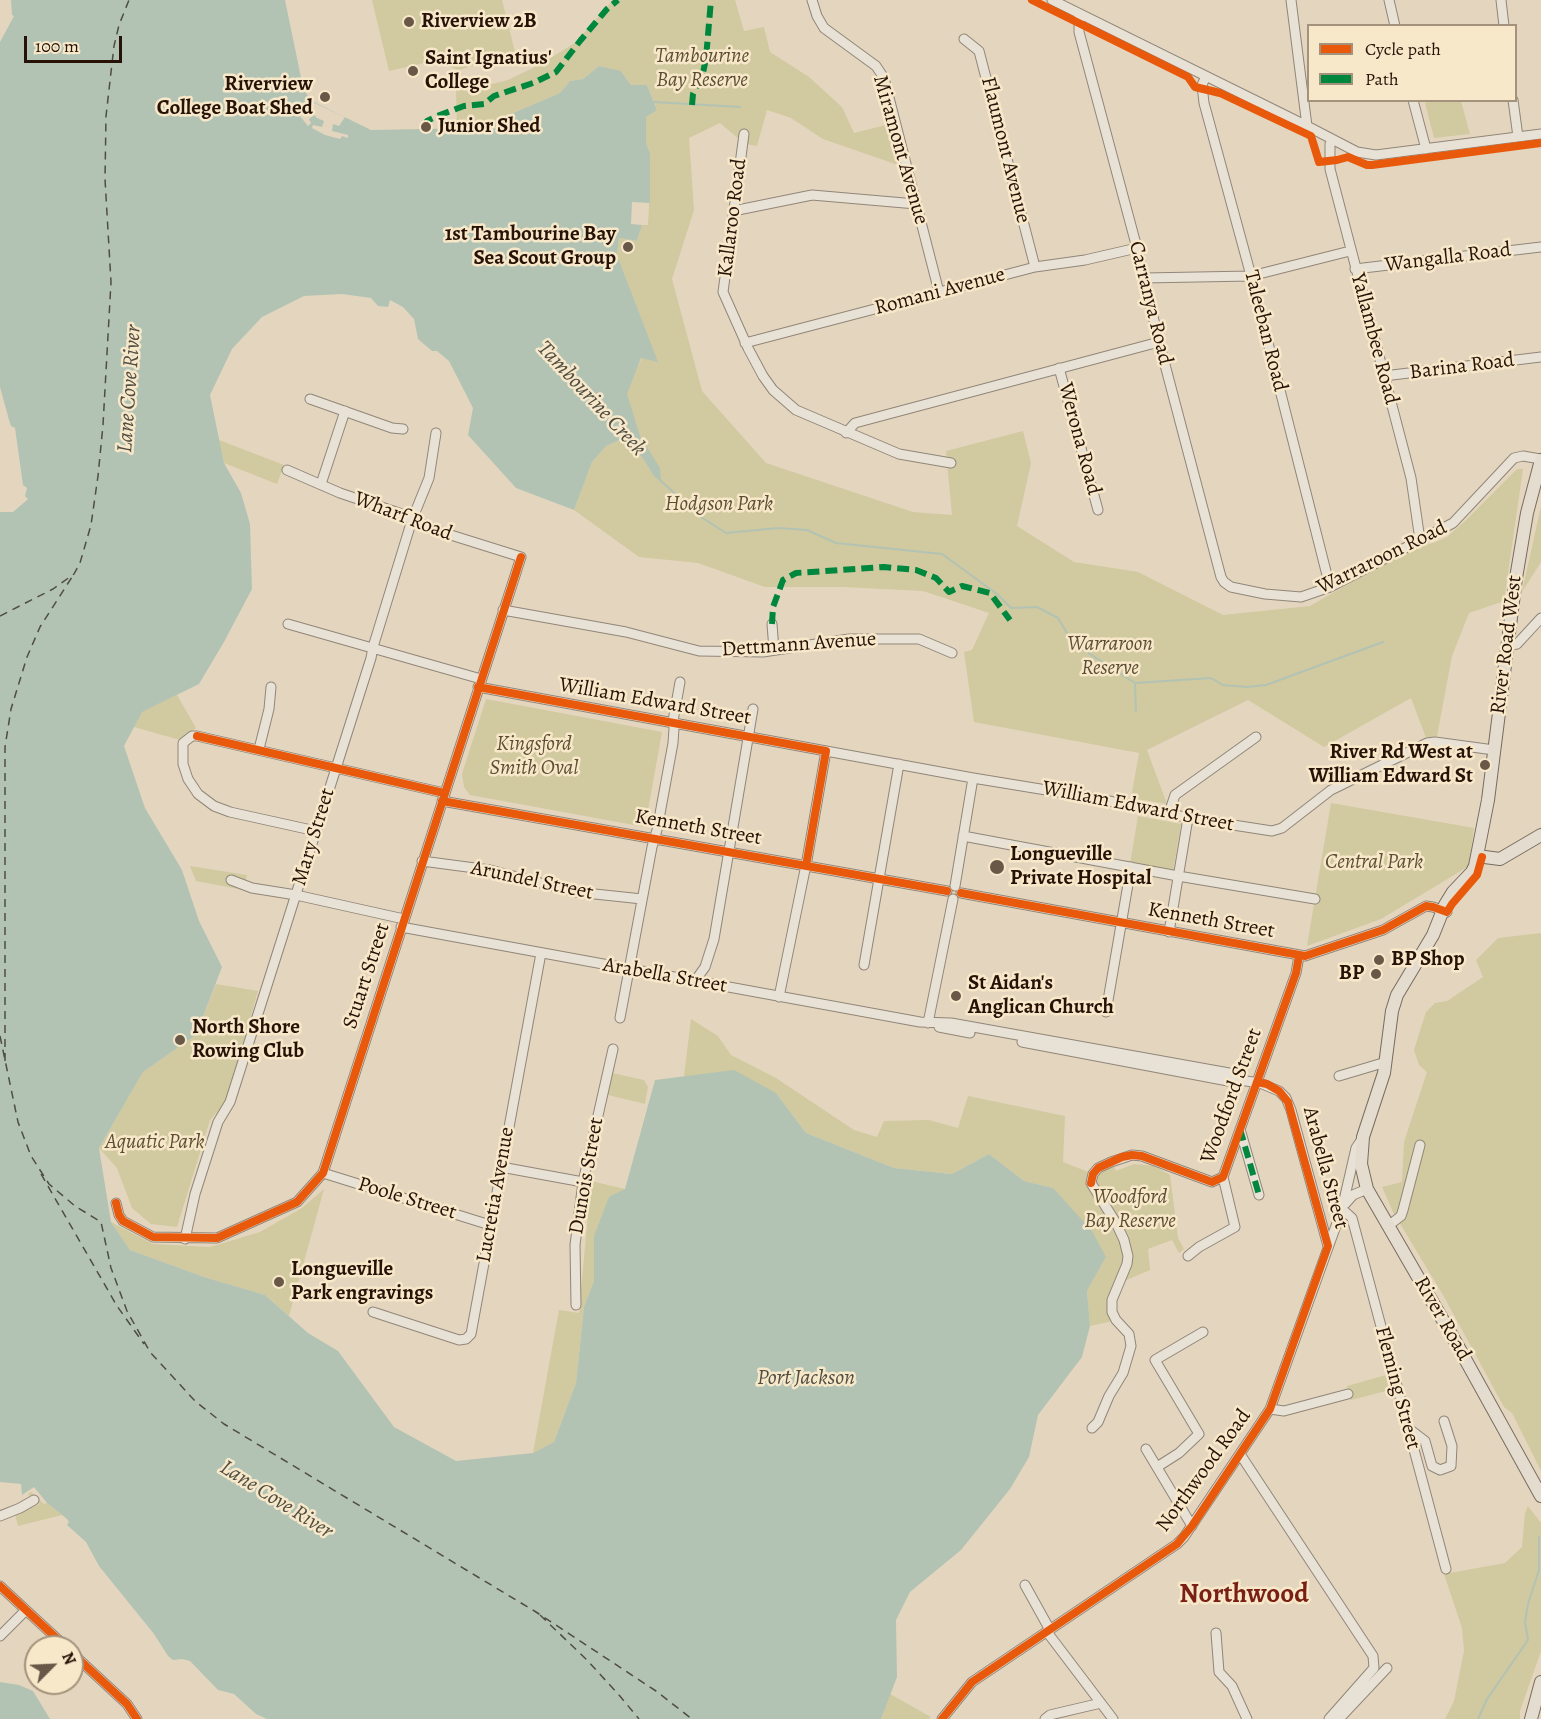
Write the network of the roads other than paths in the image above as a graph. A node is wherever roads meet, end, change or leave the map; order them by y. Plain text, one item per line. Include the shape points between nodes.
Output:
1 (812, 0) edge
2 (1052, 0) edge
3 (1291, 0) edge
4 (1389, 0) edge
5 (1501, 0) edge
6 (1079, 14) junction
7 (1395, 24) edge
8 (1504, 24) edge
9 (964, 39) dead end
10 (1206, 76) junction
11 (1414, 102) edge
12 (1513, 102) edge
13 (1307, 126) junction
14 (1541, 134) edge
15 (744, 135) dead end
16 (1518, 137) junction
17 (1332, 140) junction
18 (1426, 149) junction
19 (916, 204) junction
20 (733, 211) junction
21 (1541, 247) edge
22 (1137, 248) junction
23 (1350, 251) junction
24 (1035, 267) junction
25 (1355, 269) junction
26 (1251, 276) junction
27 (1144, 278) junction
28 (939, 292) junction
29 (1159, 342) junction
30 (745, 343) junction
31 (1541, 357) edge
32 (1059, 368) junction
33 (1384, 376) junction
34 (310, 399) dead end
35 (345, 411) junction
36 (403, 429) dead end
37 (843, 431) junction
38 (436, 433) dead end
39 (1541, 460) edge
40 (951, 463) dead end
41 (287, 470) dead end
42 (321, 484) junction
43 (1098, 510) dead end
44 (412, 520) junction
45 (1420, 540) junction
46 (521, 557) joint
47 (1231, 587) joint
48 (1330, 587) junction
49 (503, 610) junction
50 (1541, 618) edge
51 (288, 624) dead end
52 (772, 624) dead end
53 (1506, 646) junction
54 (373, 647) junction
55 (774, 650) junction
56 (952, 653) dead end
57 (680, 682) dead end
58 (479, 683) junction
59 (272, 687) dead end
60 (753, 709) dead end
61 (672, 724) junction
62 (749, 737) junction
63 (1256, 737) dead end
64 (259, 749) junction
65 (1494, 750) junction
66 (826, 751) junction
67 (899, 764) junction
68 (336, 768) junction
69 (972, 778) junction
70 (443, 797) junction
71 (1169, 813) junction
72 (1188, 819) junction
73 (316, 831) junction
74 (1541, 835) edge
75 (963, 836) junction
76 (655, 839) junction
77 (730, 852) junction
78 (1479, 857) junction
79 (422, 861) junction
80 (806, 866) junction
81 (1131, 867) junction
82 (1178, 876) junction
83 (231, 880) dead end
84 (880, 880) junction
85 (954, 892) junction
86 (296, 895) junction
87 (642, 899) junction
88 (1315, 899) dead end
89 (1445, 911) junction
90 (403, 923) junction
91 (1121, 923) junction
92 (1169, 932) junction
93 (541, 953) junction
94 (1299, 956) junction
95 (864, 965) dead end
96 (628, 969) junction
97 (695, 981) junction
98 (779, 997) junction
99 (1106, 1012) dead end
100 (620, 1018) dead end
101 (928, 1023) junction
102 (612, 1049) dead end
103 (1386, 1062) junction
104 (1339, 1076) dead end
105 (1257, 1082) junction
106 (1240, 1129) junction
107 (1363, 1137) junction
108 (1420, 1145) dead end
109 (501, 1167) junction
110 (323, 1173) junction
111 (1223, 1177) junction
112 (584, 1182) junction
113 (1367, 1189) junction
114 (1259, 1195) dead end
115 (116, 1203) dead end
116 (1342, 1209) junction
117 (490, 1225) junction
118 (1388, 1226) junction
119 (185, 1239) junction
120 (1328, 1246) junction
121 (1188, 1256) dead end
122 (576, 1305) dead end
123 (373, 1312) dead end
124 (1203, 1332) dead end
125 (1348, 1394) dead end
126 (1270, 1409) junction
127 (1444, 1421) dead end
128 (1092, 1428) dead end
129 (1409, 1431) junction
130 (1146, 1449) dead end
131 (1240, 1454) junction
132 (1156, 1467) junction
133 (1541, 1496) edge
134 (34, 1500) dead end
135 (0, 1516) edge
136 (1192, 1526) junction
137 (1446, 1569) dead end
138 (1025, 1585) dead end
139 (0, 1586) edge
140 (26, 1610) junction
141 (1049, 1631) junction
142 (1216, 1633) dead end
143 (53, 1635) edge
144 (0, 1636) edge
145 (84, 1664) edge
146 (1387, 1668) dead end
147 (1541, 1682) edge
148 (1101, 1703) junction
149 (1048, 1718) edge
150 (137, 1719) edge
151 (942, 1719) edge
152 (1113, 1719) edge
153 (1247, 1719) edge
154 (1329, 1719) edge
155 (1339, 1719) edge
156 (1531, 1719) edge

1 - 19 street, Miramont Avenue via 829,33 881,72
2 - 6 street
3 - 13 street
4 - 7 street
5 - 8 street
6 - 10 street
6 - 22 street, Carranya Road via 1079,32
9 - 24 street, Flaumont Avenue via 979,51
10 - 13 street
10 - 26 street, Taleeban Road via 1202,85 1204,103
11 - 18 street
12 - 16 street
13 - 17 street
14 - 16 street
15 - 20 street, Kallaroo Road
16 - 18 street
17 - 18 street via 1357,152 1376,155
17 - 23 street, Yallambee Road via 1330,168
19 - 20 street via 812,195
19 - 28 street, Miramont Avenue
20 - 30 street, Kallaroo Road via 723,292
21 - 25 street, Wangalla Road
22 - 24 street, Romani Avenue
22 - 27 street, Carranya Road
23 - 25 street, Yallambee Road
23 - 26 street
24 - 28 street, Romani Avenue
25 - 33 street, Yallambee Road
26 - 27 street
26 - 48 street, Taleeban Road
27 - 29 street, Carranya Road
28 - 30 street, Romani Avenue
29 - 32 street
29 - 47 street, Carranya Road via 1221,577
30 - 37 street, Kallaroo Road via 767,382 787,404
31 - 33 street, Barina Road
32 - 37 street via 855,423
32 - 43 street, Werona Road
33 - 45 street, Yallambee Road via 1411,478
34 - 35 street
35 - 36 street
35 - 42 street
37 - 40 street, Kallaroo Road via 907,456
38 - 44 street, Mary Street via 432,471
39 - 45 street, Warraroon Road via 1514,458 1453,524
39 - 53 main road, River Road West via 1527,513
41 - 42 street, Wharf Road
42 - 44 street, Wharf Road
44 - 46 street, Wharf Road
44 - 54 street, Mary Street
45 - 48 street, Warraroon Road
46 - 49 street, Stuart Street
47 - 48 street, Warraroon Road via 1301,597
49 - 55 street, Dettmann Avenue via 699,651
49 - 58 street, Stuart Street
50 - 53 street via 1517,644
51 - 54 street, William Edward Street
52 - 55 street
53 - 65 main road, River Road West
54 - 58 street, William Edward Street
54 - 68 street, Mary Street
55 - 56 street, Dettmann Avenue via 849,639 919,639
57 - 61 street
58 - 61 street, William Edward Street
58 - 70 street, Stuart Street
59 - 64 street
60 - 62 street
61 - 62 street, William Edward Street
61 - 76 street via 673,743
62 - 66 street, William Edward Street
62 - 77 street
63 - 71 street via 1175,795
64 - 68 street, Kenneth Street
64 - 73 street, Kenneth Street via 197,736 188,738 183,743 185,772 193,788 214,806
65 - 72 street, William Edward Street via 1427,743 1331,790 1282,828 1272,831
65 - 78 main road, River Road West
66 - 67 street, William Edward Street
66 - 80 street
67 - 69 street, William Edward Street
67 - 84 street
68 - 70 street, Kenneth Street
68 - 73 street, Mary Street
69 - 71 street, William Edward Street
69 - 75 street
70 - 76 street, Kenneth Street
70 - 79 street, Stuart Street
71 - 72 street, William Edward Street
72 - 82 street
73 - 86 street, Mary Street
74 - 78 main road via 1500,859
75 - 81 street
75 - 85 street
76 - 77 street, Kenneth Street
76 - 87 street
77 - 80 street, Kenneth Street
77 - 97 street via 714,939 705,967
78 - 89 main road, Northwood Road via 1477,875
79 - 87 street, Arundel Street via 490,870 576,892
79 - 90 street, Stuart Street
80 - 84 street, Kenneth Street
80 - 98 street
81 - 82 street
81 - 91 street
82 - 88 street
82 - 92 street
83 - 86 street, Arabella Street via 252,888
84 - 85 street, Kenneth Street
84 - 95 street
85 - 91 street, Kenneth Street
85 - 101 street
86 - 90 street, Arabella Street
86 - 119 street, Mary Street via 230,1102 218,1122
87 - 96 street
89 - 94 street, Kenneth Street via 1426,906 1389,928
89 - 103 main road, Northwood Road via 1394,1002
90 - 93 street, Arabella Street
90 - 110 street, Stuart Street
91 - 92 street, Kenneth Street
91 - 99 street
92 - 94 street, Kenneth Street
93 - 96 street, Arabella Street
93 - 109 street, Lucretia Avenue
94 - 105 street, Woodford Street
96 - 97 street, Arabella Street
96 - 100 street
97 - 98 street, Arabella Street
98 - 101 street, Arabella Street
101 - 105 street, Arabella Street via 951,1023 1229,1073 1239,1080
102 - 112 street, Dunois Street
103 - 104 street
103 - 107 main road, Northwood Road
105 - 106 street, Woodford Street
105 - 120 street, Arabella Street via 1280,1090 1288,1102
106 - 111 street, Woodford Street
106 - 114 street
107 - 113 main road, River Road via 1361,1164
107 - 116 street, Northwood Road via 1356,1148
108 - 118 street via 1401,1216
109 - 112 street
109 - 117 street, Lucretia Avenue
110 - 117 street, Poole Street
110 - 119 street, Stuart Street via 297,1202 217,1238
111 - 121 street via 1235,1227
111 - 128 street, Woodford Street via 1212,1182 1132,1155 1098,1168 1093,1174 1091,1183 1116,1223 1128,1256 1112,1300 1112,1312 1130,1334 1131,1346 1123,1373
112 - 122 street, Dunois Street via 575,1245
113 - 116 street, Northwood Road via 1350,1198
113 - 118 main road, River Road
115 - 119 street, Stuart Street via 123,1221 153,1237
116 - 120 street, Northwood Road
116 - 129 street, Fleming Street via 1352,1218
117 - 123 street, Lucretia Avenue via 471,1334 466,1339
118 - 133 main road, River Road
120 - 126 street, Northwood Road
124 - 132 street via 1155,1360 1199,1434 1179,1454
125 - 126 street via 1284,1411
126 - 131 street, Northwood Road
127 - 129 street via 1452,1446 1451,1466 1440,1470 1432,1466 1425,1441
129 - 137 street, Fleming Street
130 - 132 street
131 - 136 street, Northwood Road
131 - 154 street via 1373,1656 1374,1668
132 - 136 street
134 - 135 street
136 - 141 street, Northwood Road via 1177,1544
138 - 141 street
139 - 140 street
140 - 143 street
140 - 144 street
141 - 148 street
141 - 151 street, Northwood Road via 972,1682
142 - 153 street via 1219,1672 1232,1686
145 - 150 street via 127,1704
146 - 155 street
147 - 156 main road
148 - 149 street
148 - 152 street

